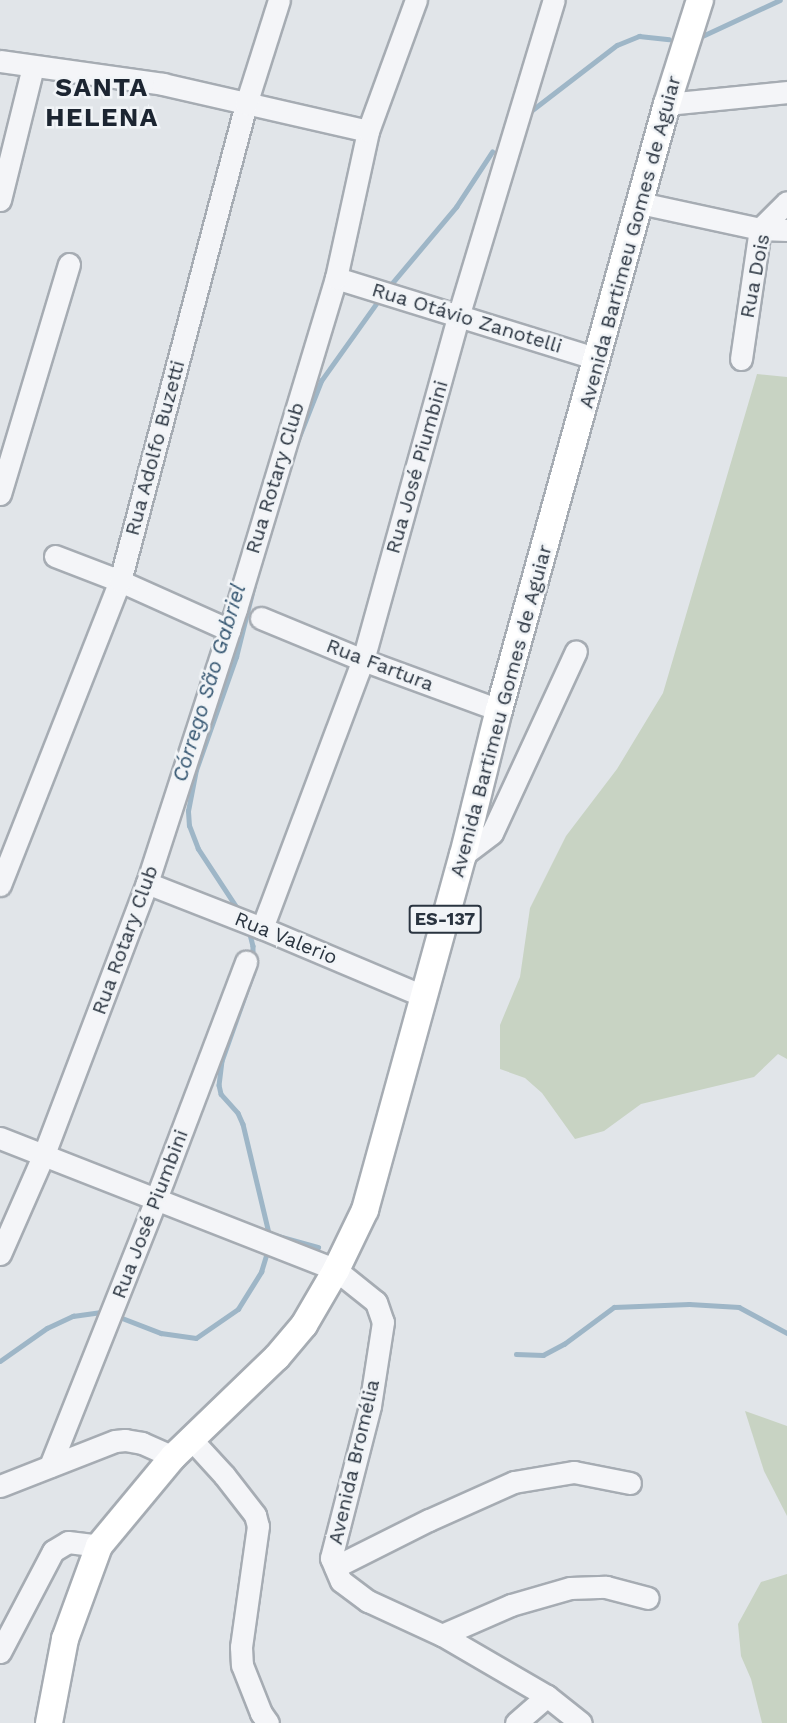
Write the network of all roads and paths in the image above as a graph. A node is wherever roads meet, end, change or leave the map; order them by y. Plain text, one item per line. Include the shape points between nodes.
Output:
1 (279, 0) edge
2 (416, 0) edge
3 (554, 0) edge
4 (694, 16) edge
5 (0, 60) edge
6 (33, 67) junction
7 (787, 92) edge
8 (246, 104) junction
9 (667, 105) junction
10 (368, 131) junction
11 (5, 166) edge
12 (0, 200) edge
13 (787, 202) edge
14 (640, 203) junction
15 (760, 229) junction
16 (787, 231) edge
17 (69, 264) dead end
18 (336, 278) junction
19 (458, 317) junction
20 (598, 359) junction
21 (741, 359) dead end
22 (0, 429) edge
23 (10, 456) junction
24 (0, 494) edge
25 (55, 556) dead end
26 (120, 581) junction
27 (261, 618) dead end
28 (229, 630) junction
29 (576, 651) dead end
30 (363, 660) junction
31 (499, 710) junction
32 (463, 855) junction
33 (147, 883) junction
34 (0, 885) edge
35 (253, 924) junction
36 (246, 962) dead end
37 (423, 996) junction
38 (0, 1138) edge
39 (44, 1154) junction
40 (156, 1199) junction
41 (0, 1254) edge
42 (336, 1270) junction
43 (192, 1439) junction
44 (173, 1457) junction
45 (50, 1466) junction
46 (630, 1483) dead end
47 (0, 1486) edge
48 (99, 1546) junction
49 (335, 1567) junction
50 (648, 1598) dead end
51 (442, 1635) junction
52 (0, 1652) edge
53 (547, 1696) junction
54 (49, 1723) edge
55 (268, 1723) edge
56 (516, 1723) edge
57 (581, 1723) edge

1 - 8 street, Rua Adolfo Buzetti
2 - 10 street, Rua Rotary Club
3 - 19 street, Rua José Piumbini
4 - 9 main road, Avenida Bartimeu Gomes de Aguiar / ES-137
5 - 6 street
6 - 8 street via 163,84
6 - 11 street
7 - 9 street
8 - 10 street
8 - 26 street, Rua Adolfo Buzetti
9 - 14 main road, Avenida Bartimeu Gomes de Aguiar / ES-137
10 - 18 street, Rua Rotary Club
11 - 12 street
13 - 15 street, Rua Dois
14 - 15 street
14 - 20 main road, Avenida Bartimeu Gomes de Aguiar / ES-137
15 - 16 street
15 - 21 street, Rua Dois
17 - 23 street
18 - 19 street, Rua Otávio Zanotelli
18 - 28 street, Rua Rotary Club
19 - 20 street, Rua Otávio Zanotelli
19 - 30 street, Rua José Piumbini
20 - 31 main road, Avenida Bartimeu Gomes de Aguiar / ES-137
22 - 23 street
23 - 24 street
25 - 26 street
26 - 28 street
26 - 34 street, Rua Adolfo Buzetti
27 - 30 street, Rua Fartura
28 - 33 street, Rua Rotary Club
29 - 32 street via 492,833
30 - 31 street, Rua Fartura
30 - 35 street, Rua José Piumbini
31 - 32 main road, Avenida Bartimeu Gomes de Aguiar / ES-137
32 - 37 main road, Avenida Bartimeu Gomes de Aguiar / ES-137
33 - 35 street, Rua Valerio
33 - 39 street, Rua Rotary Club
35 - 37 street, Rua Valerio
36 - 40 street, Rua José Piumbini
37 - 42 main road, Avenida Bartimeu Gomes de Aguiar / ES-137 via 365,1210
38 - 39 street, Avenida Bromélia
39 - 40 street, Avenida Bromélia
39 - 41 street, Rua Rotary Club
40 - 42 street, Avenida Bromélia
40 - 45 street, Rua José Piumbini
42 - 43 main road, Avenida Bartimeu Gomes de Aguiar / ES-137 via 304,1325 277,1358
42 - 49 street, Avenida Bromélia via 376,1302 383,1322 370,1406 332,1547
43 - 44 main road, Avenida Bartimeu Gomes de Aguiar / ES-137
43 - 55 street via 255,1515 258,1526 241,1647 242,1665
44 - 45 street via 125,1440
44 - 48 main road, Avenida Bartimeu Gomes de Aguiar / ES-137
45 - 47 street
46 - 49 street via 574,1472 514,1482
48 - 52 street via 68,1542 53,1551
48 - 54 main road, Avenida Bartimeu Gomes de Aguiar / ES-137 via 65,1639
49 - 51 street, Avenida Bromélia via 341,1581 368,1601
50 - 51 street via 606,1587 570,1588 511,1605
51 - 53 street, Avenida Bromélia
53 - 56 street
53 - 57 street, Avenida Bromélia

